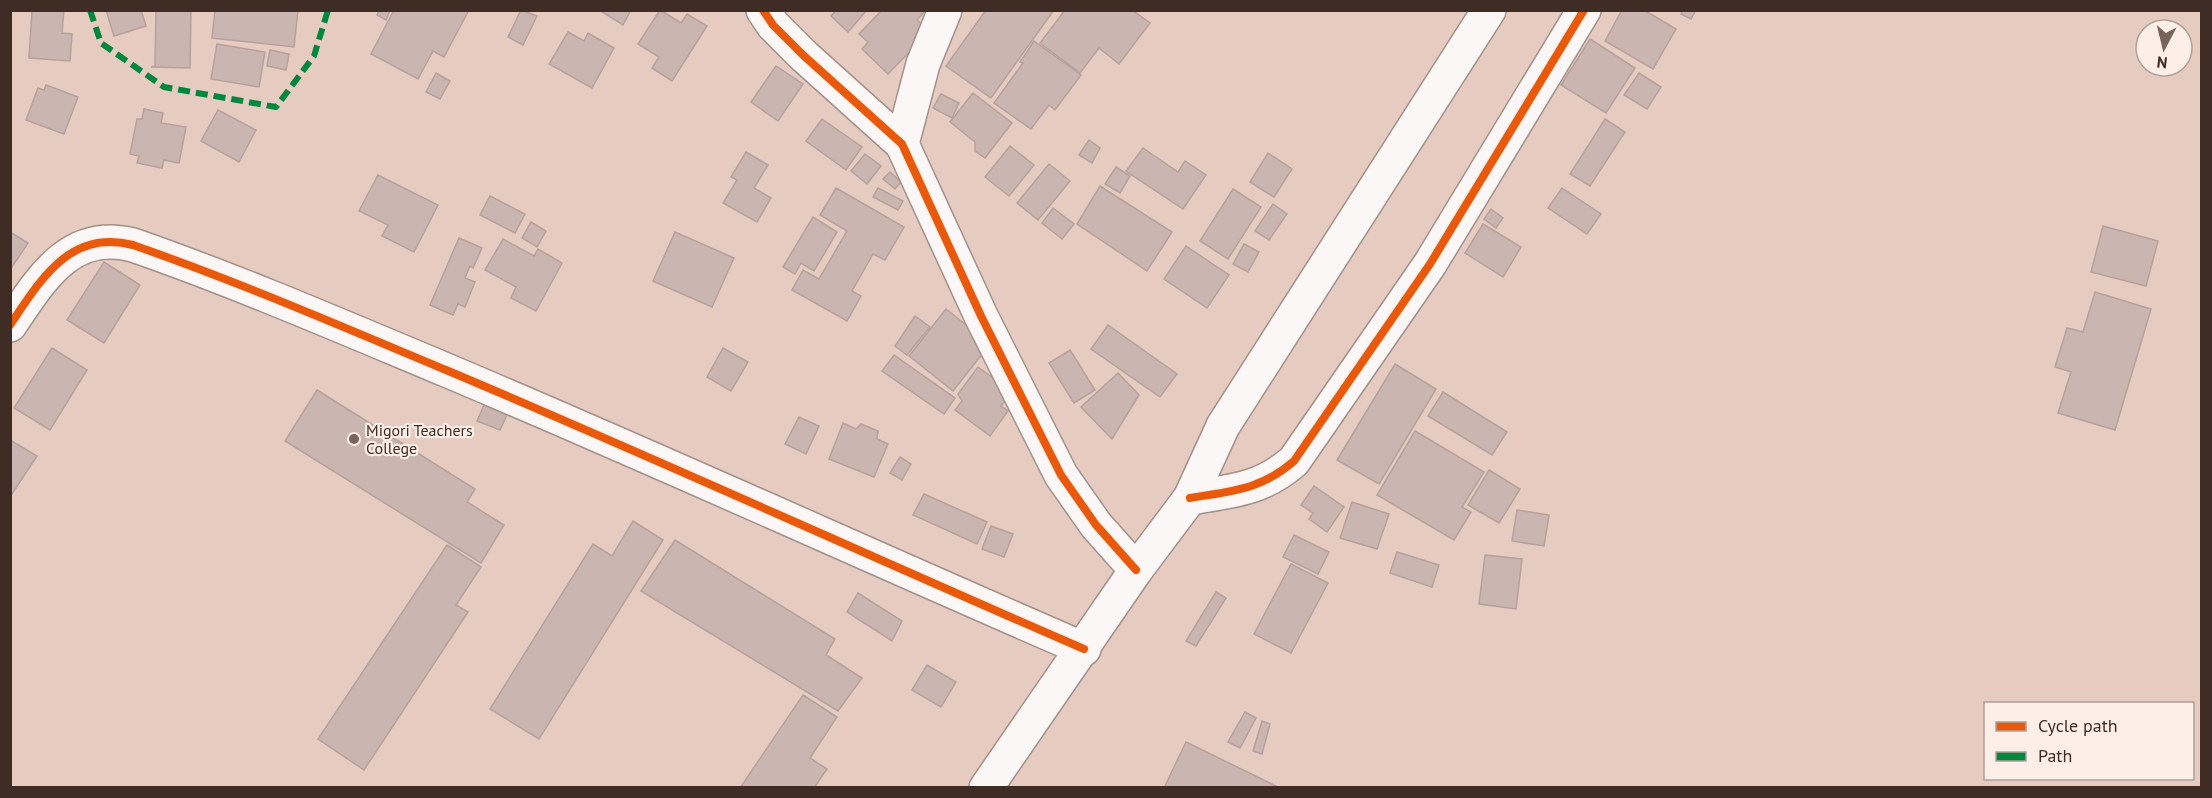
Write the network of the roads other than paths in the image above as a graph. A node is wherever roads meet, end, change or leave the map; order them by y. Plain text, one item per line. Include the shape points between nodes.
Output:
1 (763, 10) edge
2 (945, 10) edge
3 (1489, 10) edge
4 (1584, 10) edge
5 (902, 144) junction
6 (10, 325) edge
7 (1190, 498) junction
8 (1136, 570) junction
9 (1084, 649) junction
10 (986, 788) edge

1 - 5 main road via 802,55
2 - 5 main road via 923,64
3 - 7 main road via 1223,426
4 - 7 main road via 1430,264 1294,461 1251,488
5 - 8 main road via 986,326 1061,475 1096,525
6 - 9 main road via 50,270 79,247 113,240 133,245 620,443
7 - 8 main road
8 - 9 main road
9 - 10 main road

